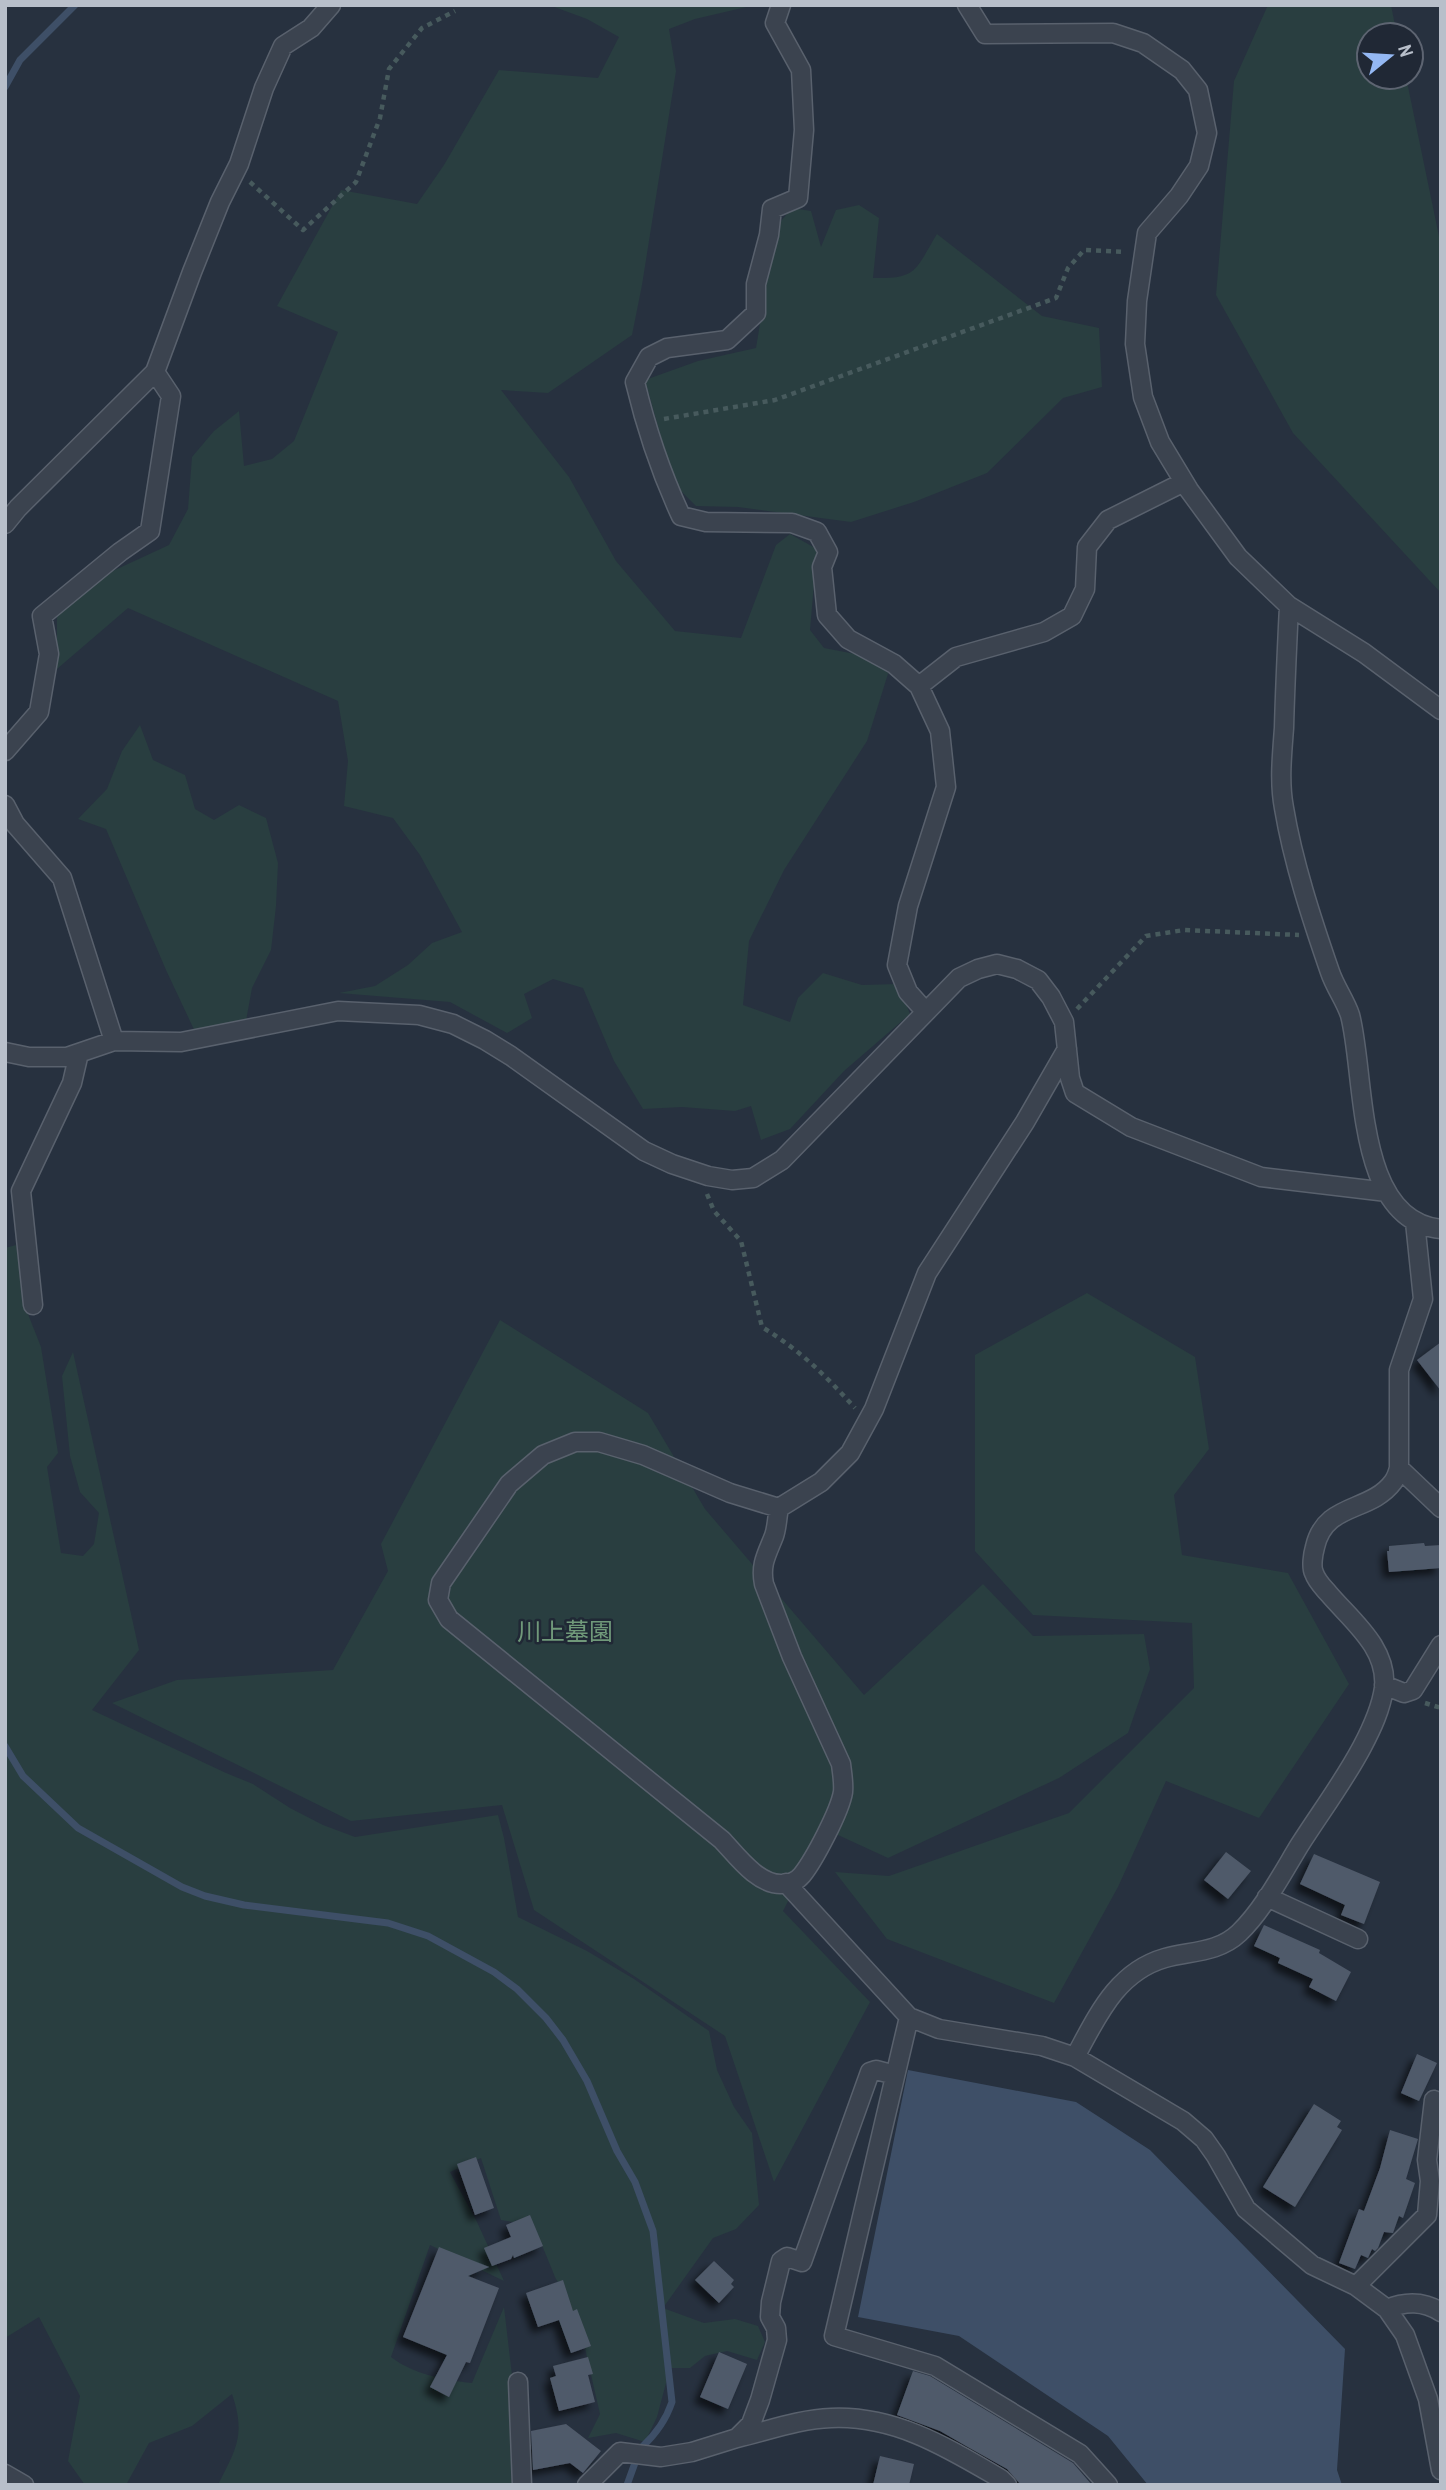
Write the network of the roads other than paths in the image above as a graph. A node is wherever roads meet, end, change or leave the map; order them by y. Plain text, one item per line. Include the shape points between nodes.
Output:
1 (331, 5) edge
2 (781, 5) edge
3 (967, 5) edge
4 (155, 372) junction
5 (1184, 482) junction
6 (5, 524) edge
7 (1289, 606) junction
8 (919, 686) junction
9 (1441, 710) edge
10 (5, 751) edge
11 (5, 805) edge
12 (925, 1011) junction
13 (114, 1041) junction
14 (1067, 1049) junction
15 (5, 1052) edge
16 (79, 1054) junction
17 (1387, 1192) junction
18 (1415, 1222) junction
19 (1441, 1229) edge
20 (33, 1306) dead end
21 (1399, 1468) junction
22 (779, 1508) junction
23 (1441, 1508) edge
24 (1441, 1645) edge
25 (1384, 1685) junction
26 (786, 1884) junction
27 (1267, 1897) junction
28 (1358, 1939) dead end
29 (909, 2017) junction
30 (1075, 2057) junction
31 (895, 2075) junction
32 (1434, 2100) dead end
33 (1356, 2287) junction
34 (1387, 2309) junction
35 (1441, 2312) edge
36 (518, 2382) dead end
37 (737, 2438) junction
38 (1441, 2470) edge
39 (5, 2474) edge
40 (24, 2485) edge
41 (522, 2485) edge
42 (587, 2485) edge
43 (1007, 2485) edge
44 (1108, 2485) edge

1 - 4 street via 311,28 283,46
2 - 8 street via 775,23 801,70 804,130 798,198 772,209 756,284 756,313 727,340 667,348 649,357 635,382 645,422 681,516 706,522 792,523 817,532 828,552 822,567 827,615 848,639 894,664
3 - 5 street via 985,34 1113,33 1143,43 1182,70 1198,90 1207,133 1199,166 1147,233 1135,344 1143,397 1160,442
4 - 6 street
4 - 10 street via 171,396 150,531 42,616 49,654 39,712
5 - 7 street via 1238,557
5 - 8 street via 1108,520 1087,547 1085,589 1072,616 1044,632 956,657
7 - 9 street via 1364,653
7 - 17 street via 1281,776 1284,807 1317,935 1349,1015 1369,1149
8 - 12 street via 940,731 946,787 908,906 897,965 908,992
11 - 13 street via 15,824 62,878
12 - 13 street via 782,1160 753,1178 732,1180 699,1173 644,1151 511,1056 436,1018 338,1011 181,1042
12 - 14 street via 959,978 978,969 998,964 1017,969 1038,980 1051,997 1064,1022
13 - 16 street
14 - 17 street via 1075,1093 1131,1127 1261,1177
14 - 22 street via 927,1273 868,1422 850,1453 821,1482
15 - 16 street via 29,1057
16 - 20 street via 72,1083 21,1191
17 - 18 street
18 - 19 street
18 - 21 street via 1423,1299 1399,1370
21 - 23 street
21 - 25 street via 1394,1482 1380,1494 1332,1517 1321,1529 1312,1571 1372,1643
22 - 26 street via 775,1534 763,1559 764,1584 841,1764 843,1779 838,1807 816,1852 801,1876
22 - 26 street via 730,1493 643,1455 599,1441 575,1442 543,1455 509,1485 441,1583 438,1600 449,1619 722,1840 753,1871 768,1881
24 - 25 street via 1413,1690 1404,1693
25 - 27 street via 1377,1717 1361,1749
26 - 29 street
27 - 28 street
27 - 30 street via 1238,1934 1219,1946 1164,1958 1125,1978 1105,2002
29 - 30 street via 939,2029 1042,2046
29 - 31 street
30 - 33 street via 1183,2121 1204,2139 1246,2209 1312,2266
31 - 37 street via 870,2072 802,2262 787,2257 781,2261 770,2317 777,2340 761,2400 751,2424
31 - 44 street via 834,2336 935,2366 1080,2454
32 - 33 street via 1427,2215
33 - 34 street
34 - 35 street via 1417,2302
34 - 38 street via 1405,2335 1428,2399
36 - 41 street
37 - 42 street via 661,2457 620,2452
37 - 43 street via 831,2418 889,2424 939,2443
39 - 40 street

